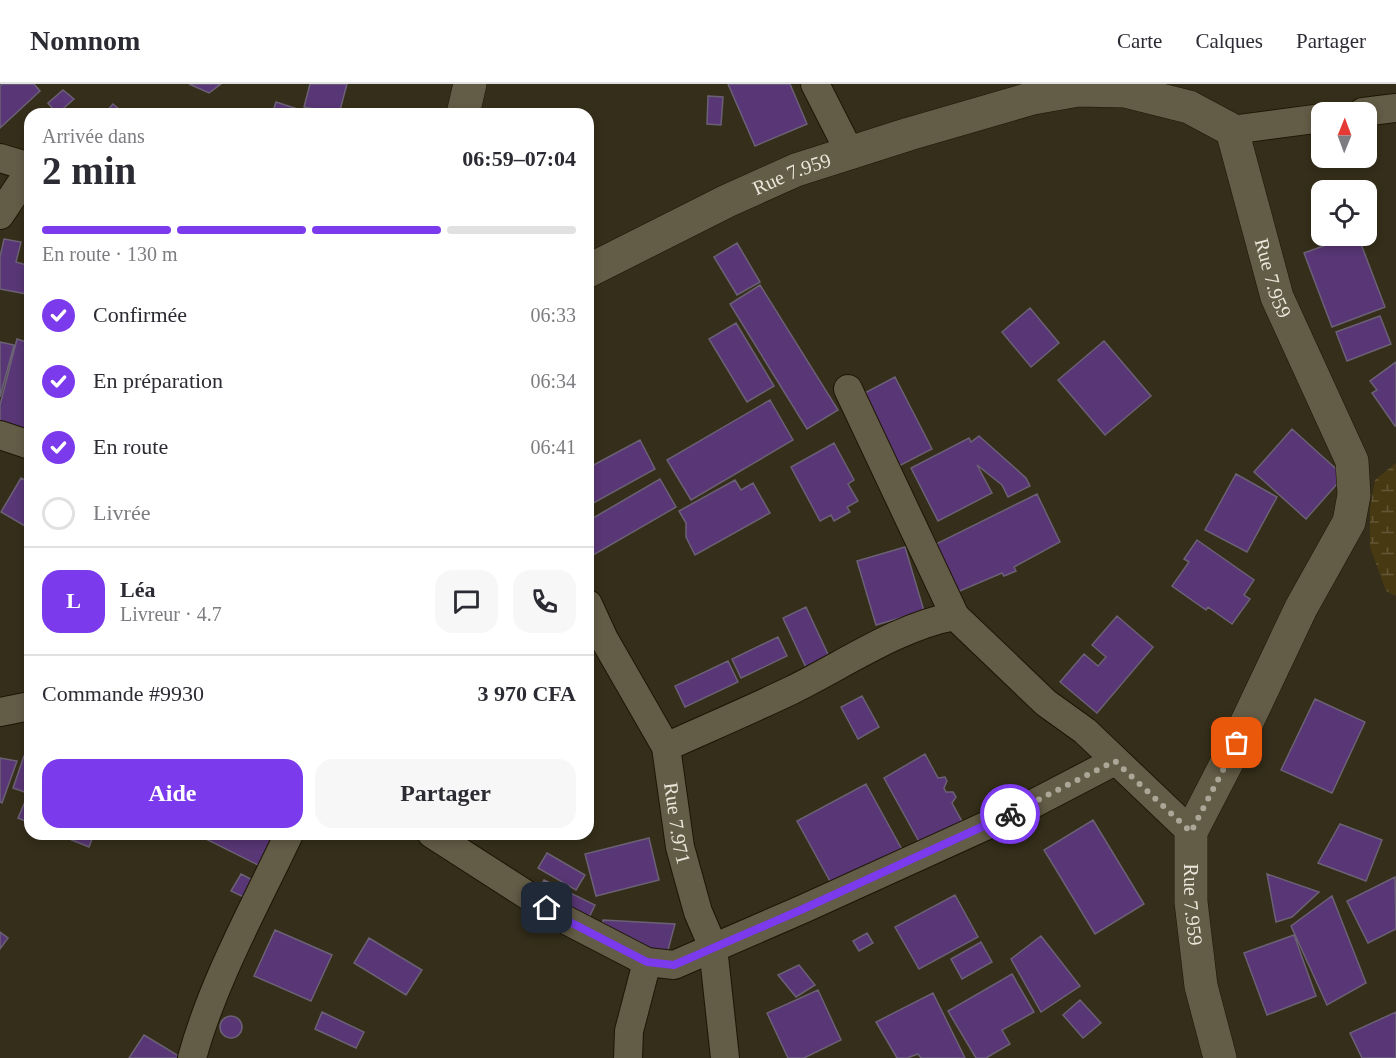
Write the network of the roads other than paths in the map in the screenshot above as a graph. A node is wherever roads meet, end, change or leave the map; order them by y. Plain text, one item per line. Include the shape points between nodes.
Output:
1 (470, 84) edge
2 (815, 84) edge
3 (464, 108) edge
4 (1396, 108) edge
5 (1377, 110) edge
6 (1311, 119) edge
7 (1232, 130) junction
8 (850, 153) junction
9 (0, 158) edge
10 (24, 166) edge
11 (24, 177) edge
12 (0, 215) edge
13 (594, 268) edge
14 (848, 389) dead end
15 (0, 435) edge
16 (24, 443) edge
17 (955, 616) junction
18 (594, 617) edge
19 (24, 707) edge
20 (0, 712) edge
21 (666, 747) junction
22 (1115, 761) junction
23 (1191, 832) junction
24 (286, 840) edge
25 (441, 840) edge
26 (713, 947) junction
27 (647, 962) junction
28 (192, 1058) edge
29 (628, 1058) edge
30 (725, 1058) edge
31 (1220, 1058) edge

1 - 3 street
2 - 8 street
4 - 5 street
6 - 7 street
7 - 8 street, Rue 7.959 via 1189,107 1125,91 1078,90 1033,98
7 - 23 street, Rue 7.959 via 1277,297 1352,461 1354,495 1349,522 1301,608
8 - 13 street, Rue 7.959 via 796,170
9 - 10 street
11 - 12 street
14 - 17 street
15 - 16 street
17 - 21 street via 931,620
17 - 22 street via 1046,703 1085,731
18 - 21 street, Rue 7.971
19 - 20 street
21 - 26 street, Rue 7.971 via 680,847 698,912
22 - 23 street
22 - 26 street via 1025,808
23 - 31 street, Rue 7.959 via 1191,902 1201,986
24 - 28 street via 215,991
25 - 27 street via 566,920
26 - 27 street via 674,965
26 - 30 street, Rue 7.971
27 - 29 street via 629,1031

